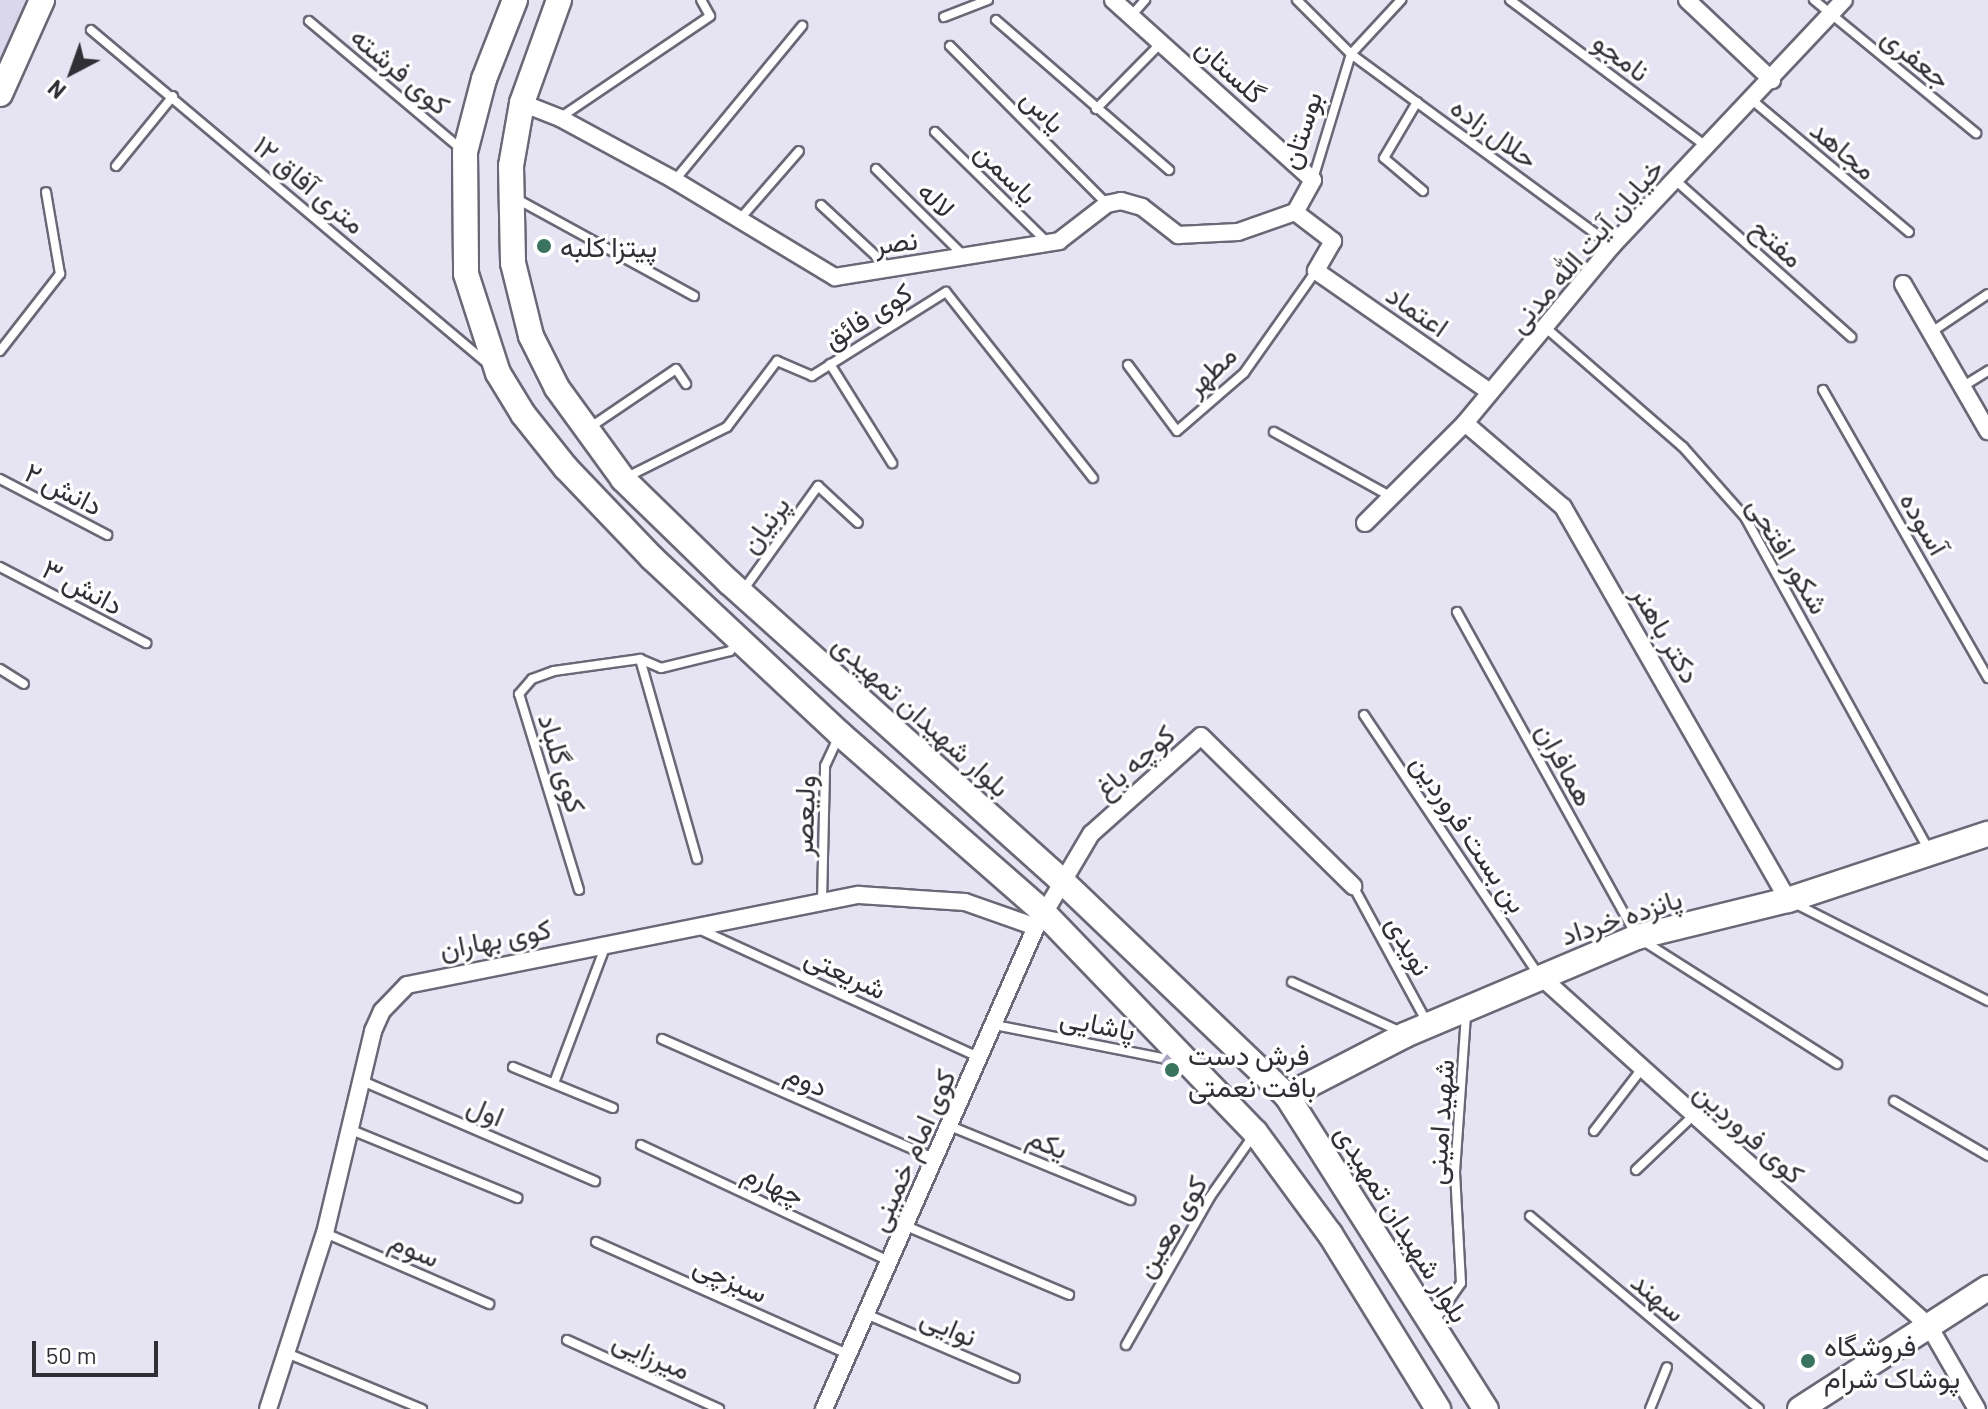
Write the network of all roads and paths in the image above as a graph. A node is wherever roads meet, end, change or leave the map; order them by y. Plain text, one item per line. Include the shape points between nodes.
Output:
1 (42, 0) edge
2 (515, 0) edge
3 (559, 0) edge
4 (701, 0) edge
5 (988, 0) edge
6 (1113, 0) edge
7 (1145, 0) edge
8 (1297, 0) edge
9 (1401, 0) edge
10 (1510, 0) edge
11 (1687, 0) edge
12 (1814, 0) edge
13 (1844, 0) edge
14 (1132, 15) junction
15 (1830, 15) junction
16 (944, 17) dead end
17 (996, 20) dead end
18 (309, 21) dead end
19 (802, 26) dead end
20 (91, 30) dead end
21 (1161, 42) junction
22 (950, 46) dead end
23 (1351, 54) junction
24 (1772, 80) junction
25 (0, 94) edge
26 (173, 96) junction
27 (1752, 100) junction
28 (1417, 102) junction
29 (522, 103) junction
30 (1096, 109) junction
31 (560, 118) junction
32 (935, 132) dead end
33 (1976, 133) dead end
34 (1708, 147) junction
35 (799, 151) dead end
36 (465, 152) junction
37 (116, 166) dead end
38 (876, 169) dead end
39 (1169, 170) dead end
40 (674, 180) junction
41 (1313, 180) junction
42 (1675, 180) junction
43 (1423, 191) dead end
44 (46, 192) dead end
45 (512, 196) junction
46 (1107, 204) junction
47 (821, 205) dead end
48 (1295, 212) junction
49 (738, 221) junction
50 (1909, 232) dead end
51 (1049, 244) junction
52 (1612, 246) junction
53 (967, 260) junction
54 (888, 267) junction
55 (1316, 271) junction
56 (1903, 284) dead end
57 (1988, 294) edge
58 (694, 296) dead end
59 (1546, 328) junction
60 (1933, 331) junction
61 (1851, 337) dead end
62 (0, 351) edge
63 (830, 364) junction
64 (1128, 365) dead end
65 (1988, 371) edge
66 (498, 373) junction
67 (686, 384) dead end
68 (1961, 388) junction
69 (1823, 390) dead end
70 (1490, 392) junction
71 (1465, 423) junction
72 (585, 430) junction
73 (1988, 431) edge
74 (1274, 432) dead end
75 (892, 463) dead end
76 (1093, 478) dead end
77 (0, 479) edge
78 (623, 479) junction
79 (1390, 496) junction
80 (858, 523) dead end
81 (1365, 523) dead end
82 (107, 535) dead end
83 (0, 567) edge
84 (741, 593) junction
85 (1457, 612) dead end
86 (740, 640) junction
87 (146, 643) dead end
88 (640, 659) junction
89 (0, 669) edge
90 (1988, 678) edge
91 (24, 684) dead end
92 (1364, 715) dead end
93 (840, 734) junction
94 (1988, 834) edge
95 (1931, 855) junction
96 (697, 859) dead end
97 (1060, 879) junction
98 (1353, 886) joint
99 (579, 890) dead end
100 (1788, 900) junction
101 (822, 902) junction
102 (1039, 919) junction
103 (693, 926) junction
104 (1637, 937) junction
105 (607, 942) junction
106 (1539, 975) junction
107 (1292, 982) dead end
108 (1988, 1001) edge
109 (1466, 1008) junction
110 (995, 1025) junction
111 (1428, 1025) junction
112 (1405, 1035) junction
113 (662, 1039) dead end
114 (980, 1058) junction
115 (1192, 1064) junction
116 (1837, 1064) dead end
117 (513, 1067) dead end
118 (1641, 1070) junction
119 (359, 1079) junction
120 (554, 1083) junction
121 (1287, 1096) junction
122 (1894, 1101) dead end
123 (613, 1108) dead end
124 (1693, 1116) junction
125 (950, 1126) junction
126 (348, 1128) junction
127 (1594, 1131) dead end
128 (1255, 1132) junction
129 (641, 1145) dead end
130 (1988, 1156) edge
131 (935, 1159) junction
132 (1636, 1170) dead end
133 (595, 1181) dead end
134 (517, 1198) dead end
135 (1130, 1200) dead end
136 (1530, 1216) dead end
137 (906, 1226) junction
138 (325, 1233) junction
139 (596, 1242) dead end
140 (890, 1261) junction
141 (1988, 1288) edge
142 (1069, 1295) dead end
143 (489, 1304) dead end
144 (866, 1314) junction
145 (1432, 1325) junction
146 (1929, 1326) junction
147 (567, 1340) dead end
148 (1126, 1345) dead end
149 (289, 1354) junction
150 (848, 1354) junction
151 (1667, 1367) dead end
152 (1015, 1378) dead end
153 (268, 1409) edge
154 (422, 1409) edge
155 (719, 1409) edge
156 (825, 1409) edge
157 (1438, 1409) edge
158 (1486, 1409) edge
159 (1650, 1409) edge
160 (1759, 1409) edge
161 (1800, 1409) edge
162 (1977, 1409) edge

1 - 25 main road
2 - 36 main road via 484,79
3 - 29 main road, بلوار شهیدان تمهیدی
4 - 31 lane via 710,16
5 - 16 lane
6 - 14 street, گلستان
7 - 14 lane
8 - 23 lane, حلال زاده
9 - 23 lane, بوستان
10 - 34 lane, نامجو
11 - 24 street
12 - 15 lane, جعفری
13 - 15 street, خیابان آیت الله مدنی
14 - 21 street, گلستان
15 - 24 street, خیابان آیت الله مدنی
15 - 33 lane, جعفری
17 - 30 lane
18 - 36 lane, کوی فرشته
19 - 40 lane
20 - 26 lane, ۱۲ متری آفاق
21 - 30 lane
21 - 41 street, گلستان
22 - 46 lane, یاس
23 - 28 lane, حلال زاده
23 - 41 lane, بوستان
24 - 27 street, خیابان آیت الله مدنی
26 - 37 lane
26 - 66 lane, ۱۲ متری آفاق
27 - 34 street, خیابان آیت الله مدنی
27 - 50 lane, مجاهد
28 - 43 lane via 1384,158
28 - 52 lane, حلال زاده
29 - 31 street, نصر
29 - 45 main road, بلوار شهیدان تمهیدی via 511,166
30 - 39 lane
31 - 40 street, نصر
32 - 51 lane, یاسمن
34 - 42 street, خیابان آیت الله مدنی
35 - 49 lane
36 - 66 main road via 466,274
38 - 53 lane, لاله
40 - 49 street, نصر
41 - 48 street, بوستان
42 - 52 street, خیابان آیت الله مدنی
42 - 61 lane, مفتح
44 - 62 lane via 60,274
45 - 58 lane
45 - 72 main road, بلوار شهیدان تمهیدی via 513,263 531,336
46 - 48 street via 1121,201 1142,207 1178,235 1238,232
46 - 51 street, نصر
47 - 54 lane
48 - 55 street, بوستان via 1333,241
49 - 54 street, نصر via 835,277
51 - 53 street, نصر
52 - 59 street, خیابان آیت الله مدنی
53 - 54 street, نصر
55 - 64 lane, مطهر via 1244,373 1177,431
55 - 70 street, اعتماد
56 - 60 street
57 - 60 lane
59 - 70 street, خیابان آیت الله مدنی
59 - 95 lane, شکور افتحی via 1683,447 1745,517
60 - 68 street
63 - 75 lane
63 - 76 lane, کوی فائق via 946,292
63 - 78 lane, کوی فائق via 812,376 777,361 727,427
65 - 68 lane
66 - 86 main road via 566,468
67 - 72 lane via 676,369
68 - 73 street
69 - 90 lane, آسوده
70 - 71 street, خیابان آیت الله مدنی
71 - 79 street, خیابان آیت الله مدنی
71 - 100 street, دکتر باهنر via 1563,507
72 - 78 main road, بلوار شهیدان تمهیدی
74 - 79 lane
77 - 82 lane, دانش ۲
78 - 84 main road, بلوار شهیدان تمهیدی
79 - 81 street, خیابان آیت الله مدنی
80 - 84 lane, پرنیان via 818,486
83 - 87 lane, دانش ۳
84 - 97 main road, بلوار شهیدان تمهیدی
85 - 104 lane, همافران
86 - 88 lane, کوی گلباد via 730,651 661,668
86 - 93 main road
88 - 96 lane
88 - 99 lane, کوی گلباد via 554,671 532,679 519,694
89 - 91 lane
92 - 106 lane, بن بست فروردین
93 - 101 lane, ولیعصر via 825,766
93 - 102 main road
94 - 95 main road, پانزده خرداد
95 - 100 main road, پانزده خرداد
97 - 98 street, کوچه باغ via 1091,834 1201,736
97 - 102 street, کوی امام خمینی
97 - 121 main road, بلوار شهیدان تمهیدی
98 - 111 lane, نویدی
100 - 104 main road, پانزده خرداد
100 - 108 lane
101 - 102 street, کوی بهاران via 859,895 965,902
101 - 103 street, کوی بهاران
102 - 110 street, کوی امام خمینی
102 - 115 main road
103 - 105 street, کوی بهاران
103 - 114 lane, شریعتی
104 - 106 main road, پانزده خرداد
104 - 116 lane
105 - 119 street, کوی بهاران via 407,985 382,1011
105 - 120 lane
106 - 109 main road, پانزده خرداد
106 - 118 street, کوی فروردین
107 - 112 lane
109 - 111 main road, پانزده خرداد
109 - 145 lane, شهید امینی via 1455,1172 1461,1283
110 - 114 street, کوی امام خمینی
110 - 115 lane, پاشایی
111 - 112 main road, پانزده خرداد
112 - 121 main road, پانزده خرداد
113 - 131 lane, دوم
114 - 125 street, کوی امام خمینی
115 - 128 main road
117 - 120 lane
118 - 124 street, کوی فروردین
118 - 127 lane
119 - 126 street, کوی بهاران
119 - 133 lane, اول
120 - 123 lane
121 - 145 main road, بلوار شهیدان تمهیدی
122 - 130 lane
124 - 132 lane
124 - 146 street, کوی فروردین
125 - 131 street, کوی امام خمینی
125 - 135 lane, یکم
126 - 134 lane
126 - 138 street, کوی بهاران
128 - 148 lane, کوی معین via 1210,1197
128 - 157 main road via 1330,1234
129 - 140 lane, چهارم
131 - 137 street, کوی امام خمینی
136 - 160 lane, سهند
137 - 140 street, کوی امام خمینی
137 - 142 lane
138 - 143 lane, سوم
138 - 149 street, کوی بهاران
139 - 150 lane, سبزچی
140 - 144 street, کوی امام خمینی
141 - 146 main road
144 - 150 street, کوی امام خمینی
144 - 152 lane, نوایی
145 - 158 main road, بلوار شهیدان تمهیدی
146 - 161 main road
146 - 162 street, کوی فروردین
147 - 155 lane, میرزایی
149 - 153 street, کوی بهاران
149 - 154 lane
150 - 156 street, کوی امام خمینی
151 - 159 lane

